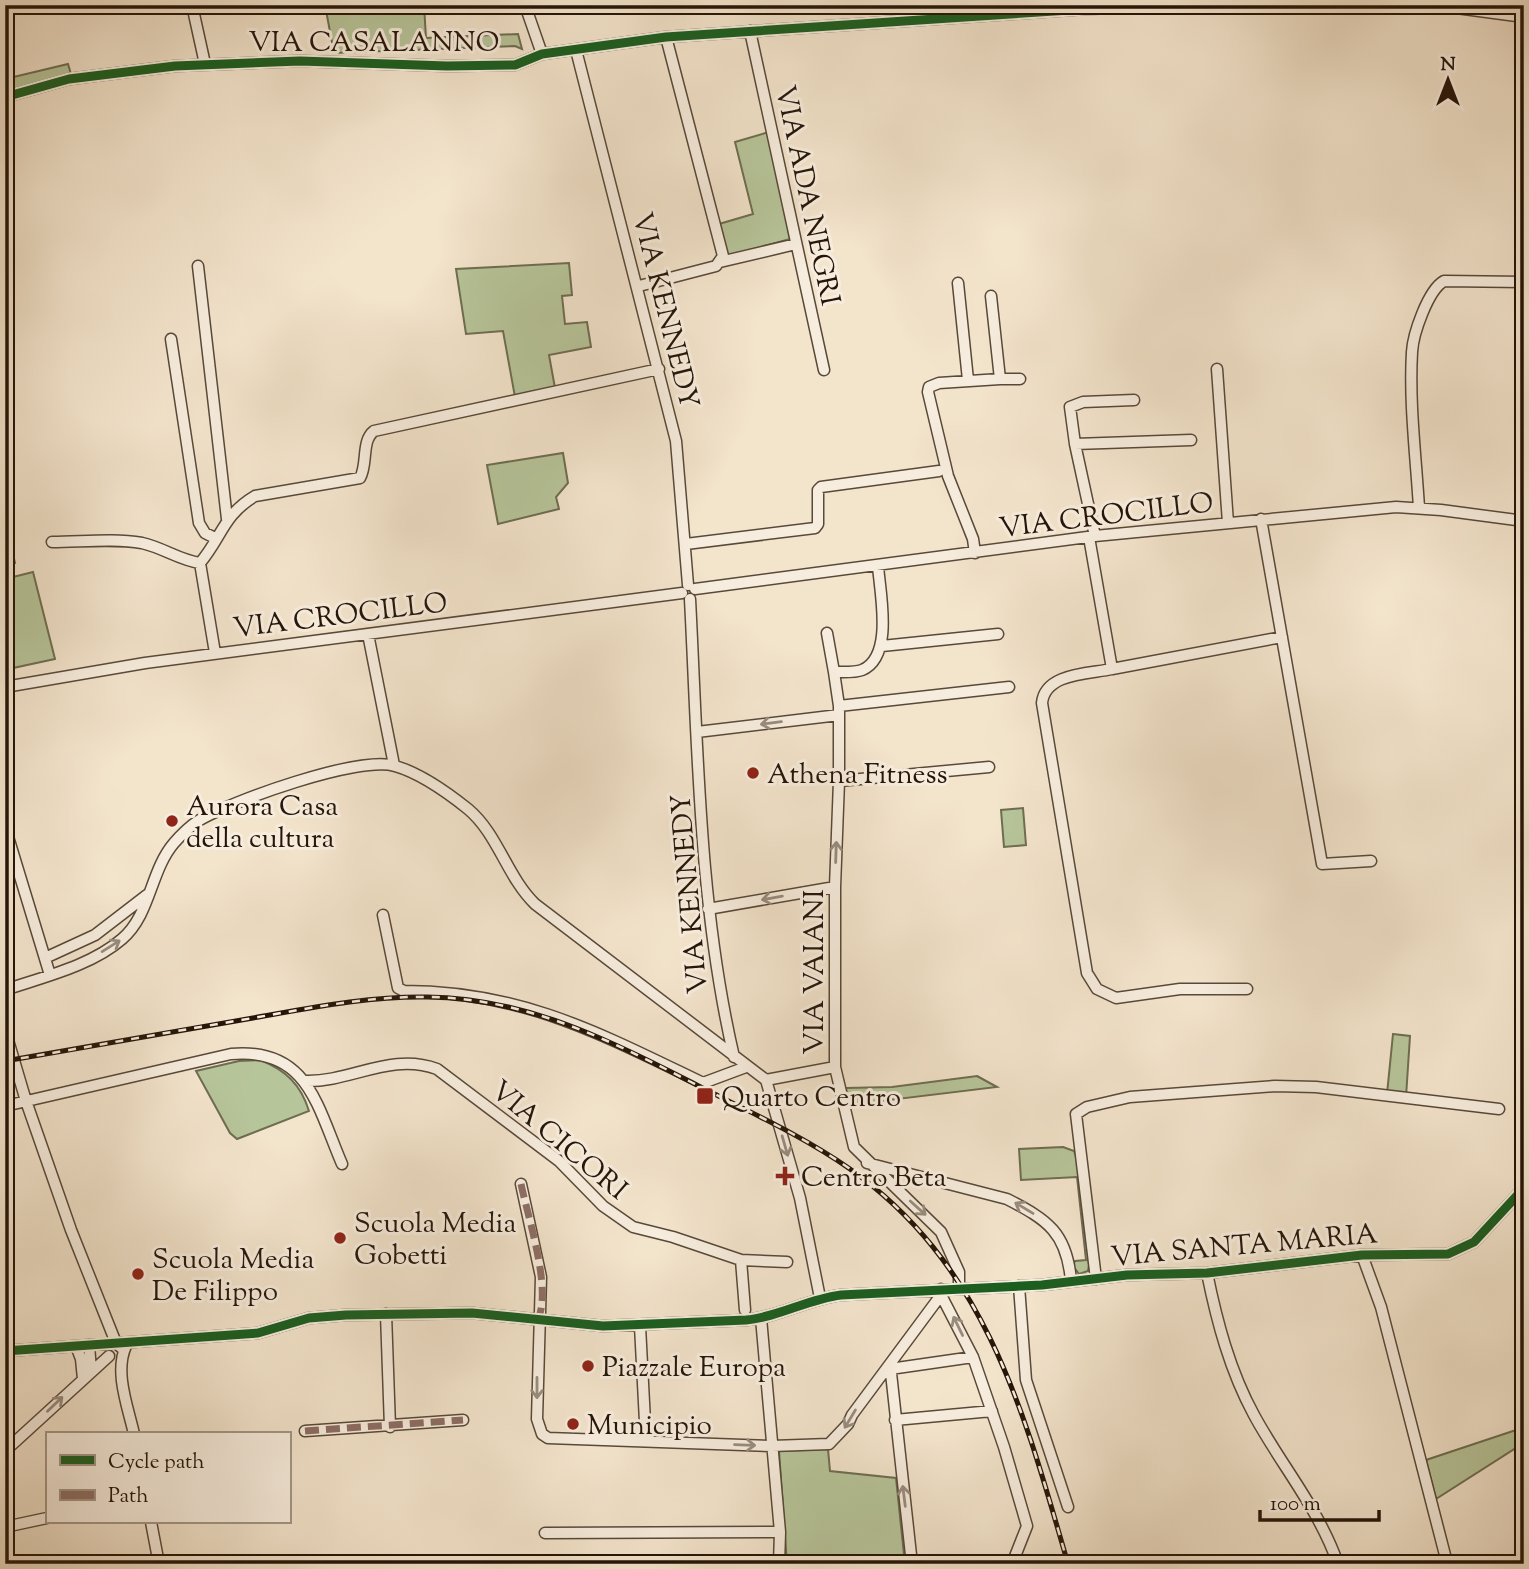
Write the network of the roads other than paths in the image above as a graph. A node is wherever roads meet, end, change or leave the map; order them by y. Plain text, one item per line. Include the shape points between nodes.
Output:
1 (192, 5) edge
2 (526, 5) edge
3 (1203, 5) edge
4 (1434, 5) edge
5 (1086, 7) edge
6 (1524, 17) edge
7 (750, 31) junction
8 (666, 37) junction
9 (576, 50) junction
10 (542, 54) junction
11 (205, 64) junction
12 (5, 97) edge
13 (796, 244) junction
14 (721, 261) junction
15 (198, 266) dead end
16 (1524, 282) edge
17 (958, 283) dead end
18 (639, 286) junction
19 (991, 296) dead end
20 (171, 339) dead end
21 (659, 369) junction
22 (1217, 369) dead end
23 (824, 370) dead end
24 (1000, 379) junction
25 (1020, 379) dead end
26 (968, 380) junction
27 (1134, 400) dead end
28 (1191, 440) dead end
29 (1075, 444) junction
30 (939, 471) dead end
31 (1419, 508) junction
32 (227, 519) junction
33 (1261, 519) junction
34 (1524, 521) edge
35 (1228, 523) junction
36 (1092, 537) junction
37 (215, 538) junction
38 (52, 542) dead end
39 (685, 544) junction
40 (975, 553) junction
41 (200, 563) junction
42 (878, 566) junction
43 (689, 592) junction
44 (368, 634) junction
45 (827, 634) dead end
46 (998, 635) dead end
47 (1282, 637) junction
48 (882, 646) junction
49 (215, 653) junction
50 (1112, 670) junction
51 (834, 672) junction
52 (5, 687) edge
53 (1009, 687) dead end
54 (839, 711) junction
55 (697, 732) junction
56 (394, 765) junction
57 (989, 767) dead end
58 (839, 780) junction
59 (5, 827) edge
60 (1371, 861) dead end
61 (835, 887) junction
62 (149, 893) junction
63 (708, 909) junction
64 (130, 912) junction
65 (383, 915) dead end
66 (139, 920) junction
67 (45, 958) junction
68 (50, 975) junction
69 (1247, 989) dead end
70 (5, 990) edge
71 (5, 1030) edge
72 (734, 1057) junction
73 (746, 1066) junction
74 (835, 1067) junction
75 (766, 1080) junction
76 (306, 1081) junction
77 (26, 1101) junction
78 (5, 1106) edge
79 (1499, 1109) dead end
80 (867, 1163) junction
81 (342, 1164) dead end
82 (521, 1184) dead end
83 (1524, 1188) edge
84 (1362, 1255) junction
85 (741, 1260) junction
86 (787, 1262) dead end
87 (1206, 1273) junction
88 (1096, 1279) junction
89 (1071, 1281) junction
90 (1019, 1286) junction
91 (959, 1288) junction
92 (941, 1292) junction
93 (820, 1298) junction
94 (745, 1310) dead end
95 (386, 1314) junction
96 (761, 1318) junction
97 (538, 1319) junction
98 (640, 1326) junction
99 (89, 1345) junction
100 (76, 1346) junction
101 (5, 1351) edge
102 (119, 1351) junction
103 (973, 1357) junction
104 (890, 1366) junction
105 (87, 1375) junction
106 (992, 1411) junction
107 (463, 1420) dead end
108 (895, 1420) junction
109 (390, 1427) junction
110 (305, 1431) dead end
111 (134, 1432) edge
112 (646, 1441) junction
113 (772, 1446) junction
114 (5, 1451) edge
115 (1068, 1507) dead end
116 (46, 1518) edge
117 (151, 1524) edge
118 (5, 1527) edge
119 (780, 1532) junction
120 (545, 1533) dead end
121 (1445, 1555) dead end
122 (1524, 1559) edge
123 (159, 1564) edge
124 (779, 1564) edge
125 (912, 1564) edge
126 (1012, 1564) edge
127 (1338, 1564) edge
128 (1520, 1564) edge

1 - 11 street
2 - 10 street
3 - 5 street, VIA CASALANNO
4 - 6 street
5 - 7 street, VIA CASALANNO
7 - 8 street, VIA CASALANNO
7 - 13 street, VIA ADA NEGRI
8 - 9 street, VIA CASALANNO
8 - 14 street
9 - 10 street, VIA CASALANNO
9 - 18 street, VIA KENNEDY
10 - 11 street, VIA CASALANNO via 515,65
11 - 12 street, VIA CASALANNO via 105,72
13 - 14 street
13 - 23 street, VIA ADA NEGRI
14 - 18 street
15 - 32 street
16 - 31 street via 1444,281 1436,286 1420,318 1412,351
17 - 26 street
18 - 21 street, VIA KENNEDY
19 - 24 street
20 - 37 street via 199,523
21 - 32 street via 374,431 367,439 366,466 360,478 255,496
21 - 39 street, VIA KENNEDY via 676,441
22 - 35 street
24 - 25 street
24 - 26 street
26 - 40 street via 939,383 929,387 928,393 948,476
27 - 29 street via 1073,405
28 - 29 street
29 - 36 street
30 - 39 street via 821,487 815,528
31 - 33 street, VIA CROCILLO
31 - 34 street, VIA CROCILLO
32 - 37 street
33 - 35 street, VIA CROCILLO
33 - 47 street
35 - 36 street, VIA CROCILLO
36 - 40 street, VIA CROCILLO
36 - 50 street
37 - 41 street
38 - 41 street via 140,543 166,550 181,561
39 - 43 street, VIA KENNEDY
40 - 42 street, VIA CROCILLO
41 - 49 street
42 - 43 street, VIA CROCILLO
42 - 48 street
43 - 44 street, VIA CROCILLO
43 - 55 street, VIA KENNEDY
44 - 49 street, VIA CROCILLO
44 - 56 street
45 - 51 street, VIA VAIANI
46 - 48 street
47 - 50 street
47 - 60 street via 1322,864
48 - 51 street via 877,659 865,668
49 - 52 street, VIA CROCILLO
50 - 69 street via 1055,681 1042,699 1087,973 1097,989 1116,998 1180,989
51 - 54 street, VIA VAIANI
53 - 54 street
54 -> 55 street
54 - 58 street, VIA VAIANI
55 - 63 street, VIA KENNEDY
56 - 62 street via 365,764 333,771 198,821 170,849
56 - 72 street via 471,811 535,904
57 - 58 street
61 -> 58 street, VIA VAIANI
59 - 67 street
61 -> 63 street
61 - 74 street, VIA VAIANI
62 - 64 street
62 - 66 street
63 - 72 street, VIA KENNEDY via 721,1005
64 - 66 street
64 - 67 street via 78,945
65 - 73 street via 398,988 404,991 459,993 552,1014 704,1083
68 -> 66 street via 112,947
67 - 68 street
68 - 70 street
71 - 77 street
72 - 73 street
73 - 75 street
74 - 75 street
74 - 80 street, VIA VAIANI via 850,1137
75 -> 93 street via 800,1198
76 - 77 street via 285,1062 246,1053
76 - 81 street
76 - 85 street, VIA CICORI via 397,1063 437,1069 559,1161 623,1222
77 - 78 street
77 - 102 street
79 - 88 street via 1275,1086 1130,1097 1087,1107 1076,1114
89 -> 80 street via 1063,1242 1047,1223 1009,1200
80 -> 91 street, VIA VAIANI via 941,1232 959,1272
82 - 97 street via 541,1277
83 - 84 street, VIA SANTA MARIA via 1488,1229 1460,1250 1436,1255
84 - 87 street, VIA SANTA MARIA
84 - 121 street via 1381,1307
85 - 86 street, VIA CICORI
85 - 94 street
87 - 88 street, VIA SANTA MARIA
87 - 127 street via 1218,1328 1240,1387
88 - 89 street, VIA SANTA MARIA
89 - 90 street, VIA SANTA MARIA
90 - 91 street, VIA SANTA MARIA
90 - 115 street via 1026,1380
91 - 92 street, VIA SANTA MARIA
92 - 93 street, VIA SANTA MARIA
103 -> 92 street
92 - 104 street
93 - 96 street, VIA SANTA MARIA
95 - 97 street, VIA SANTA MARIA via 472,1313
95 - 102 street, VIA SANTA MARIA via 309,1318 258,1333
95 - 109 street
96 - 98 street, VIA SANTA MARIA
96 - 113 street
97 - 98 street, VIA SANTA MARIA
97 -> 112 street via 537,1419 541,1434 548,1438
98 - 112 street
99 - 100 street, VIA SANTA MARIA
99 - 102 street, VIA SANTA MARIA
99 - 105 street
100 - 101 street, VIA SANTA MARIA
100 - 105 street
102 - 105 street
102 - 111 street
103 - 104 street
103 - 106 street
104 - 108 street
104 -> 113 street via 829,1444
114 -> 105 street
106 - 108 street
106 - 126 street via 1027,1526
107 - 109 street
125 -> 108 street
109 - 110 street
112 -> 113 street
113 - 119 street
116 - 118 street
117 - 123 street
119 - 120 street
119 - 124 street
122 - 128 street

